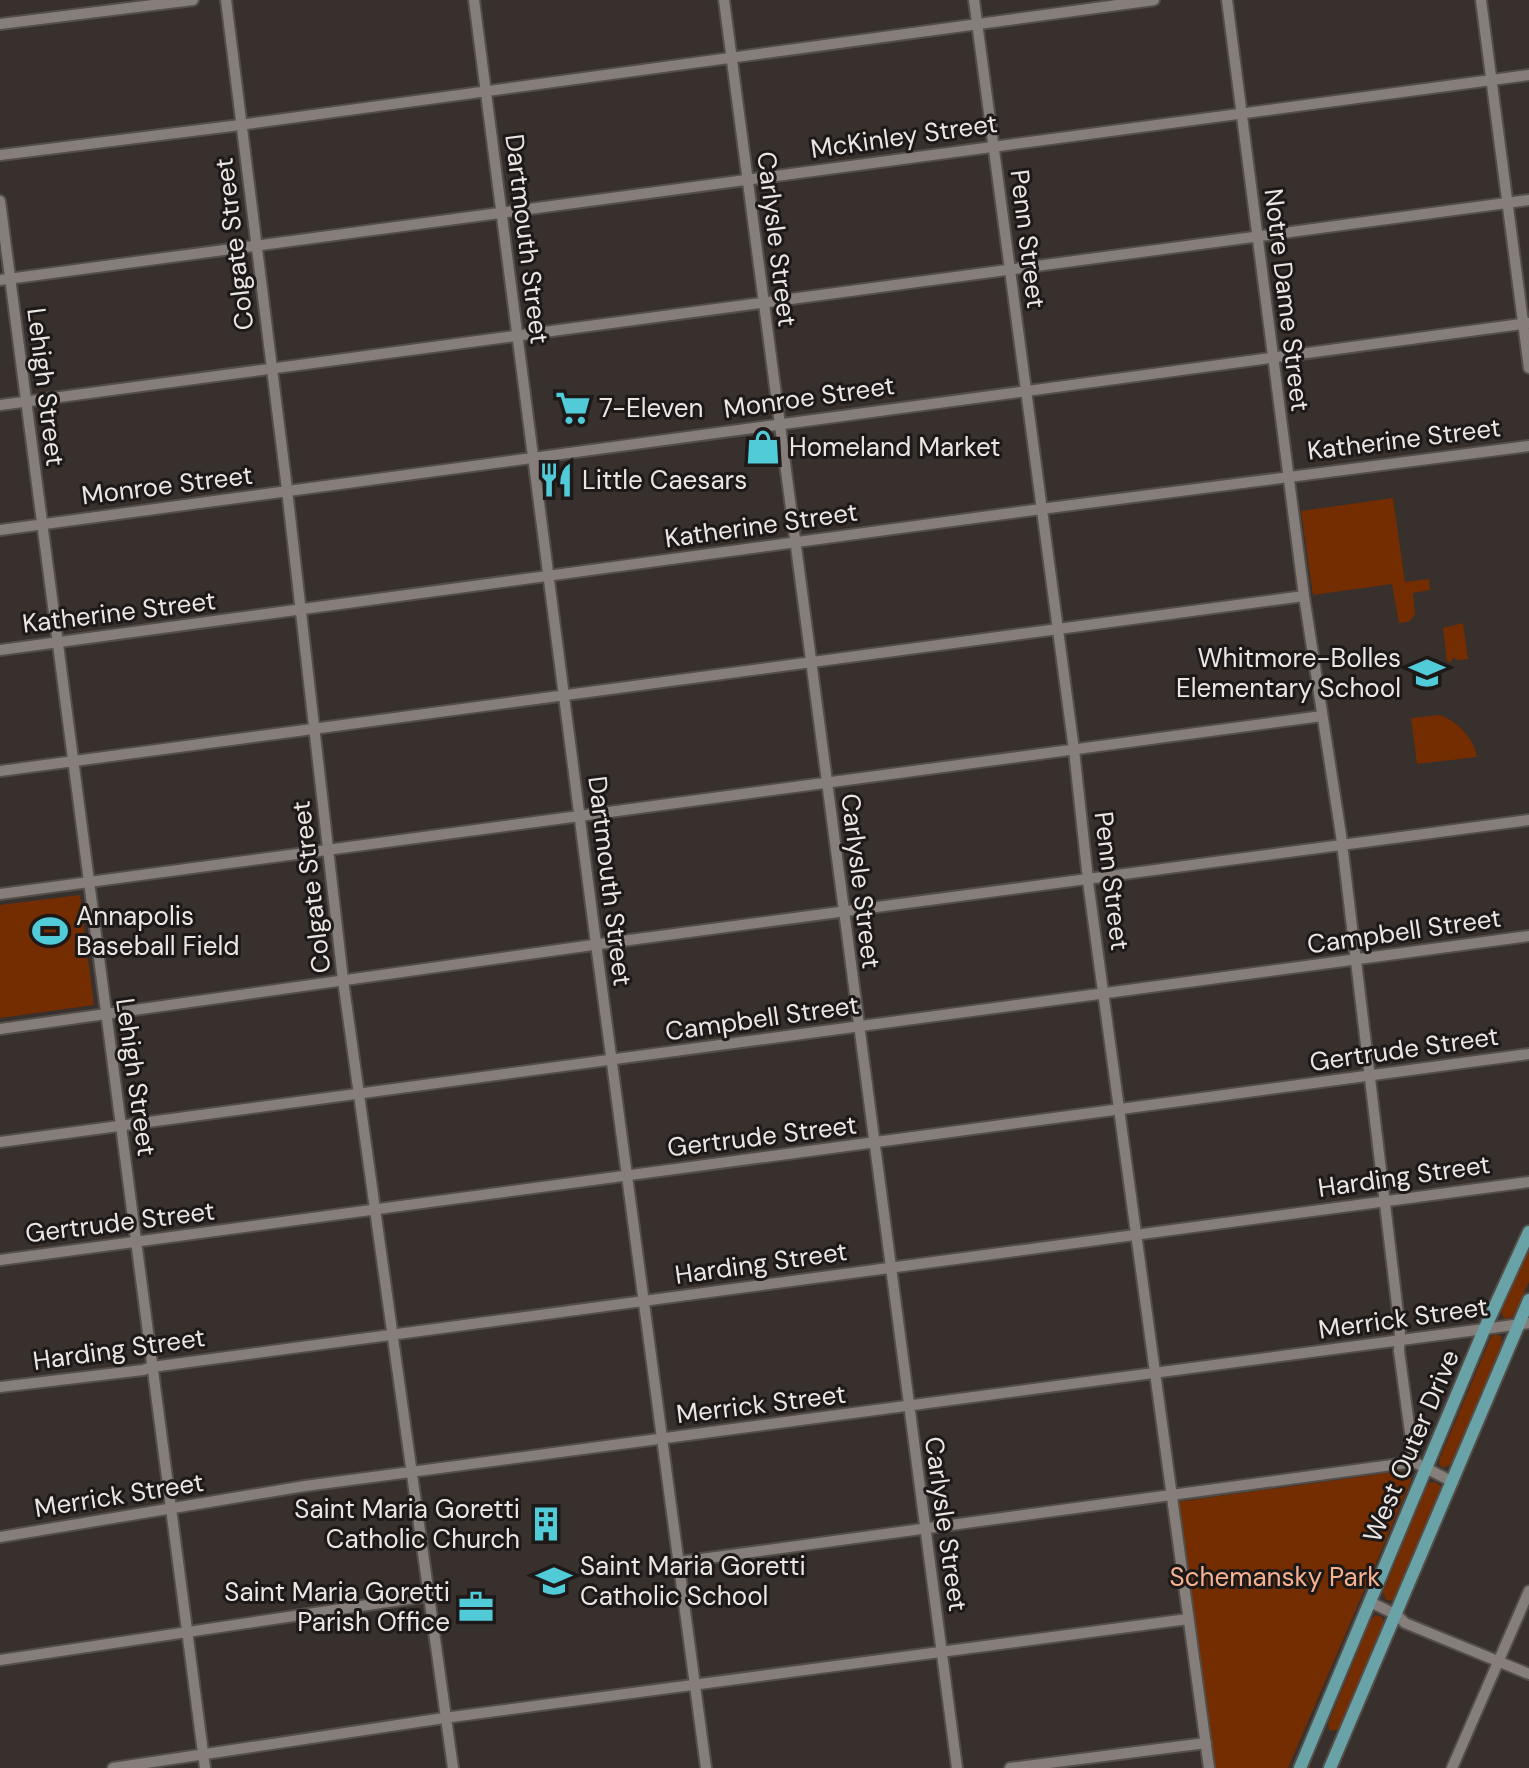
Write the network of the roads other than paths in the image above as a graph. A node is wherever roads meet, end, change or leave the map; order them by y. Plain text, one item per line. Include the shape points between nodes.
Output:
1 (193, 0) edge
2 (226, 0) edge
3 (474, 0) edge
4 (724, 0) edge
5 (974, 0) edge
6 (1154, 0) edge
7 (1227, 0) edge
8 (1481, 0) edge
9 (977, 23) junction
10 (0, 24) edge
11 (731, 56) junction
12 (1529, 75) edge
13 (1491, 79) junction
14 (485, 89) junction
15 (1241, 113) junction
16 (242, 125) junction
17 (994, 146) junction
18 (0, 155) edge
19 (748, 179) junction
20 (1529, 200) edge
21 (0, 201) edge
22 (1507, 203) junction
23 (503, 213) junction
24 (1257, 236) junction
25 (257, 247) junction
26 (1009, 269) junction
27 (5, 280) edge
28 (763, 303) junction
29 (1526, 324) edge
30 (517, 335) junction
31 (1273, 357) junction
32 (1529, 368) edge
33 (272, 370) junction
34 (1025, 390) junction
35 (26, 401) junction
36 (0, 405) edge
37 (779, 424) junction
38 (1529, 446) edge
39 (533, 457) junction
40 (1288, 476) junction
41 (287, 492) junction
42 (1041, 509) junction
43 (42, 523) junction
44 (0, 530) edge
45 (794, 543) junction
46 (548, 576) junction
47 (1304, 596) junction
48 (301, 611) junction
49 (1057, 629) junction
50 (57, 642) junction
51 (0, 650) edge
52 (810, 662) junction
53 (564, 697) junction
54 (1322, 716) junction
55 (315, 731) junction
56 (1074, 750) junction
57 (73, 762) junction
58 (0, 771) edge
59 (826, 783) junction
60 (579, 815) junction
61 (1529, 820) edge
62 (1342, 845) junction
63 (328, 850) junction
64 (1088, 878) junction
65 (88, 881) junction
66 (0, 894) edge
67 (844, 912) junction
68 (1529, 936) edge
69 (596, 945) junction
70 (1356, 961) junction
71 (343, 980) junction
72 (1104, 993) junction
73 (106, 1014) junction
74 (858, 1026) junction
75 (0, 1029) edge
76 (1529, 1054) edge
77 (612, 1061) junction
78 (1369, 1076) junction
79 (359, 1095) junction
80 (1119, 1109) junction
81 (120, 1126) junction
82 (0, 1142) edge
83 (874, 1143) junction
84 (627, 1176) junction
85 (1529, 1182) edge
86 (1383, 1201) junction
87 (375, 1210) junction
88 (1529, 1232) edge
89 (1136, 1234) junction
90 (136, 1243) junction
91 (0, 1260) edge
92 (890, 1268) junction
93 (1529, 1300) edge
94 (643, 1302) junction
95 (1524, 1324) edge
96 (1484, 1330) junction
97 (392, 1336) junction
98 (1399, 1341) junction
99 (152, 1367) junction
100 (1155, 1374) junction
101 (0, 1387) edge
102 (908, 1407) junction
103 (662, 1439) junction
104 (1420, 1465) junction
105 (411, 1473) junction
106 (1453, 1482) junction
107 (1171, 1496) junction
108 (170, 1508) junction
109 (924, 1528) junction
110 (0, 1537) edge
111 (679, 1562) junction
112 (1529, 1591) edge
113 (428, 1596) junction
114 (1370, 1602) junction
115 (1397, 1615) junction
116 (1188, 1619) junction
117 (186, 1631) junction
118 (942, 1651) junction
119 (0, 1660) edge
120 (1500, 1661) junction
121 (1529, 1674) edge
122 (694, 1685) junction
123 (444, 1718) junction
124 (1315, 1732) junction
125 (1206, 1743) junction
126 (1341, 1743) junction
127 (203, 1754) junction
128 (113, 1768) edge
129 (205, 1768) edge
130 (453, 1768) edge
131 (706, 1768) edge
132 (957, 1768) edge
133 (1010, 1768) edge
134 (1209, 1768) edge
135 (1300, 1768) edge
136 (1330, 1768) edge
137 (1452, 1768) edge

1 - 10 street
2 - 16 street, Colgate Street
3 - 14 street, Dartmouth Street
4 - 11 street, Carlysle Street
5 - 9 street, Penn Street
6 - 9 street
7 - 15 street, Notre Dame Street
8 - 13 street
9 - 11 street
9 - 17 street, Penn Street
11 - 14 street
11 - 19 street, Carlysle Street
12 - 13 street, McKinley Street
13 - 15 street, McKinley Street
13 - 22 street
14 - 16 street
14 - 23 street, Dartmouth Street
15 - 17 street, McKinley Street
15 - 24 street, Notre Dame Street
16 - 18 street
16 - 25 street, Colgate Street
17 - 19 street, McKinley Street
17 - 26 street, Penn Street
19 - 23 street, McKinley Street
19 - 28 street, Carlysle Street
20 - 22 street
21 - 27 street, Lehigh Street
22 - 24 street
22 - 29 street
23 - 25 street, McKinley Street
23 - 30 street, Dartmouth Street
24 - 26 street
24 - 31 street, Notre Dame Street
25 - 27 street, McKinley Street
25 - 33 street, Colgate Street
26 - 28 street
26 - 34 street, Penn Street
27 - 35 street, Lehigh Street
28 - 30 street
28 - 37 street, Carlysle Street
29 - 31 street, Monroe Street
29 - 32 street
30 - 33 street
30 - 39 street, Dartmouth Street
31 - 34 street, Monroe Street
31 - 40 street, Notre Dame Street
33 - 35 street
33 - 41 street, Colgate Street
34 - 37 street, Monroe Street
34 - 42 street, Penn Street
35 - 36 street
35 - 43 street, Lehigh Street
37 - 39 street, Monroe Street
37 - 45 street, Carlysle Street
38 - 40 street, Katherine Street
39 - 41 street, Monroe Street
39 - 46 street, Dartmouth Street
40 - 42 street, Katherine Street
40 - 47 street, Notre Dame Street
41 - 43 street, Monroe Street
41 - 48 street, Colgate Street
42 - 45 street, Katherine Street
42 - 49 street, Penn Street
43 - 44 street, Monroe Street
43 - 50 street, Lehigh Street
45 - 46 street, Katherine Street
45 - 52 street, Carlysle Street
46 - 48 street, Katherine Street
46 - 53 street, Dartmouth Street
47 - 49 street
47 - 54 street, Notre Dame Street
48 - 50 street, Katherine Street
48 - 55 street, Colgate Street
49 - 52 street
49 - 56 street, Penn Street
50 - 51 street, Katherine Street
50 - 57 street, Lehigh Street
52 - 53 street
52 - 59 street, Carlysle Street
53 - 55 street
53 - 60 street, Dartmouth Street
54 - 56 street
54 - 62 street, Notre Dame Street
55 - 57 street
55 - 63 street, Colgate Street
56 - 59 street
56 - 64 street, Penn Street
57 - 58 street
57 - 65 street, Lehigh Street
59 - 60 street
59 - 67 street, Carlysle Street
60 - 63 street
60 - 69 street, Dartmouth Street
61 - 62 street
62 - 64 street
62 - 70 street, Notre Dame Street
63 - 65 street
63 - 71 street, Colgate Street
64 - 67 street
64 - 72 street, Penn Street
65 - 66 street
65 - 73 street, Lehigh Street
67 - 69 street
67 - 74 street, Carlysle Street
68 - 70 street, Campbell Street
69 - 71 street
69 - 77 street, Dartmouth Street
70 - 72 street, Campbell Street
70 - 78 street, Notre Dame Street
71 - 73 street
71 - 79 street, Colgate Street
72 - 74 street, Campbell Street
72 - 80 street, Penn Street
73 - 75 street
73 - 81 street, Lehigh Street
74 - 77 street, Campbell Street
74 - 83 street, Carlysle Street
76 - 78 street, Gertrude Street
77 - 79 street, Campbell Street
77 - 84 street, Dartmouth Street
78 - 80 street, Gertrude Street
78 - 86 street, Notre Dame Street
79 - 81 street, Campbell Street
79 - 87 street, Colgate Street
80 - 83 street, Gertrude Street
80 - 89 street, Penn Street
81 - 82 street, Campbell Street
81 - 90 street, Lehigh Street
83 - 84 street, Gertrude Street
83 - 92 street, Carlysle Street
84 - 87 street, Gertrude Street
84 - 94 street, Dartmouth Street
85 - 86 street, Harding Street
86 - 89 street, Harding Street
86 - 98 street, Notre Dame Street
87 - 90 street, Gertrude Street
87 - 97 street, Colgate Street
88 - 96 main road, West Outer Drive
89 - 92 street, Harding Street
89 - 100 street, Penn Street
90 - 91 street, Gertrude Street
90 - 99 street, Lehigh Street
92 - 94 street, Harding Street
92 - 102 street, Carlysle Street
93 - 95 main road, West Outer Drive
94 - 97 street, Harding Street
94 - 103 street, Dartmouth Street
95 - 96 street, Merrick Street
95 - 106 main road, West Outer Drive
96 - 98 street, Merrick Street
96 - 104 main road, West Outer Drive
97 - 99 street, Harding Street
97 - 105 street, Colgate Street
98 - 100 street, Merrick Street
98 - 104 street, Notre Dame Street
99 - 101 street, Harding Street
99 - 108 street, Lehigh Street
100 - 102 street, Merrick Street
100 - 107 street, Penn Street
102 - 103 street, Merrick Street
102 - 109 street, Carlysle Street
103 - 105 street, Merrick Street
103 - 111 street, Dartmouth Street
104 - 106 street
104 - 107 street
104 - 114 main road, West Outer Drive
105 - 108 street, Merrick Street
105 - 113 street, Colgate Street
106 - 115 main road, West Outer Drive
107 - 109 street
107 - 116 street, Penn Street
108 - 110 street, Merrick Street
108 - 117 street, Lehigh Street
109 - 111 street
109 - 118 street, Carlysle Street
111 - 122 street, Dartmouth Street
112 - 120 street
113 - 117 street
113 - 123 street, Colgate Street
114 - 115 street
114 - 124 main road, West Outer Drive
115 - 120 street via 1405,1623
115 - 126 main road, West Outer Drive
116 - 118 street
116 - 125 street, Penn Street
117 - 119 street
117 - 127 street, Lehigh Street
118 - 122 street
118 - 132 street, Carlysle Street
120 - 121 street
120 - 137 street
122 - 123 street
122 - 131 street, Dartmouth Street
123 - 127 street
123 - 130 street, Colgate Street
124 - 126 main road
124 - 135 main road, West Outer Drive
125 - 133 street
125 - 134 street, Penn Street
126 - 136 main road, West Outer Drive
127 - 128 street
127 - 129 street, Lehigh Street

